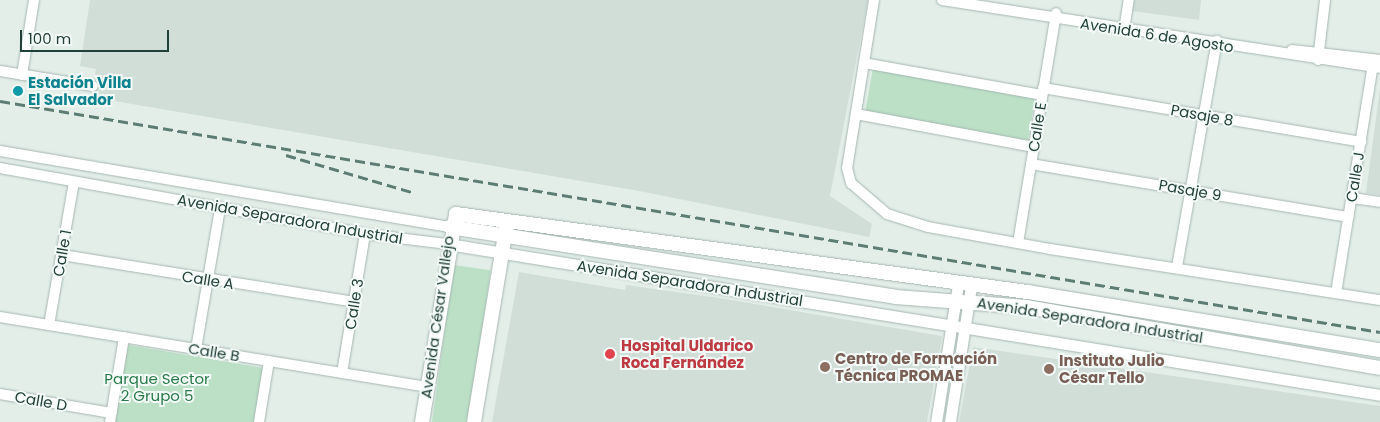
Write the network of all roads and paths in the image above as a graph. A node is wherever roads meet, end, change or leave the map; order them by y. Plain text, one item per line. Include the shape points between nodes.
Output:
1 (34, 0) edge
2 (874, 0) edge
3 (942, 0) edge
4 (985, 0) edge
5 (1129, 0) edge
6 (1325, 0) edge
7 (1056, 15) junction
8 (1124, 26) junction
9 (1216, 42) junction
10 (1318, 57) junction
11 (864, 63) junction
12 (1376, 65) edge
13 (0, 71) edge
14 (22, 75) junction
15 (93, 86) dead end
16 (1043, 92) junction
17 (856, 114) junction
18 (1203, 115) junction
19 (1361, 142) junction
20 (1034, 147) junction
21 (0, 151) edge
22 (1031, 164) junction
23 (0, 168) edge
24 (74, 182) junction
25 (1191, 190) junction
26 (1352, 198) junction
27 (1380, 202) edge
28 (220, 208) junction
29 (456, 214) joint
30 (1349, 218) junction
31 (507, 220) junction
32 (450, 227) junction
33 (365, 234) junction
34 (504, 236) junction
35 (1018, 243) junction
36 (448, 244) junction
37 (502, 253) junction
38 (62, 255) junction
39 (1178, 267) junction
40 (208, 280) junction
41 (965, 285) junction
42 (1336, 293) junction
43 (962, 300) junction
44 (1380, 300) edge
45 (354, 302) junction
46 (0, 317) edge
47 (952, 324) junction
48 (50, 325) junction
49 (965, 326) junction
50 (124, 337) junction
51 (196, 349) junction
52 (1380, 350) edge
53 (269, 361) junction
54 (1380, 368) edge
55 (342, 373) junction
56 (428, 387) junction
57 (0, 394) edge
58 (1380, 395) edge
59 (110, 417) edge
60 (259, 422) edge
61 (422, 422) edge
62 (474, 422) edge
63 (936, 422) edge
64 (950, 422) edge

1 - 14 street
2 - 11 street
3 - 7 street, Avenida 6 de Agosto
4 - 7 street, Avenida 6 de Agosto
5 - 8 street
6 - 10 street
7 - 8 street, Avenida 6 de Agosto
7 - 16 street, Calle E
8 - 9 street, Avenida 6 de Agosto
9 - 10 street, Avenida 6 de Agosto
9 - 18 street
10 - 12 street, Avenida 6 de Agosto
11 - 16 street, Pasaje 8
11 - 17 street
12 - 19 street, Calle J
13 - 14 street
14 - 15 street
16 - 18 street, Pasaje 8
16 - 20 street, Calle E
17 - 20 street
17 - 35 street via 848,176 859,192 903,221
18 - 19 street, Pasaje 8
18 - 25 street
19 - 26 street, Calle J
20 - 22 street, Calle E
21 - 32 street, Avenida Separadora Industrial
22 - 25 street, Pasaje 9
22 - 35 street, Calle E
23 - 24 street, Avenida Separadora Industrial
24 - 28 street, Avenida Separadora Industrial
24 - 38 street, Calle 1
25 - 30 street, Pasaje 9
25 - 39 street
26 - 27 street
26 - 30 street, Calle J
28 - 33 street, Avenida Separadora Industrial
28 - 40 street
29 - 31 main road, Avenida Separadora Industrial
29 - 32 main road, Avenida César Vallejo
30 - 42 street, Calle J
31 - 34 main road
31 - 41 main road, Avenida Separadora Industrial
32 - 34 main road, Avenida Separadora Industrial
32 - 36 main road, Avenida César Vallejo
33 - 36 street, Avenida Separadora Industrial
33 - 45 street, Calle 3
34 - 37 main road
34 - 43 main road, Avenida Separadora Industrial via 887,295
35 - 39 street
36 - 37 street, Avenida Separadora Industrial
36 - 56 main road, Avenida César Vallejo
37 - 47 street, Avenida Separadora Industrial
37 - 62 main road
38 - 40 street, Calle A
38 - 48 street, Calle 1
39 - 42 street
40 - 45 street, Calle A
40 - 51 street
41 - 43 street
41 - 52 main road, Avenida Separadora Industrial
42 - 44 street
43 - 47 street
43 - 49 street
43 - 54 main road, Avenida Separadora Industrial
45 - 55 street, Calle 3
46 - 48 street, Calle B
47 - 49 street, Avenida Separadora Industrial
47 - 63 street
48 - 50 street, Calle B
49 - 58 street, Avenida Separadora Industrial
49 - 64 street
50 - 51 street, Calle B
50 - 59 street
51 - 53 street, Calle B
53 - 55 street, Calle B
53 - 60 street
55 - 56 street, Calle B
56 - 61 main road, Avenida César Vallejo
57 - 59 street, Calle D

